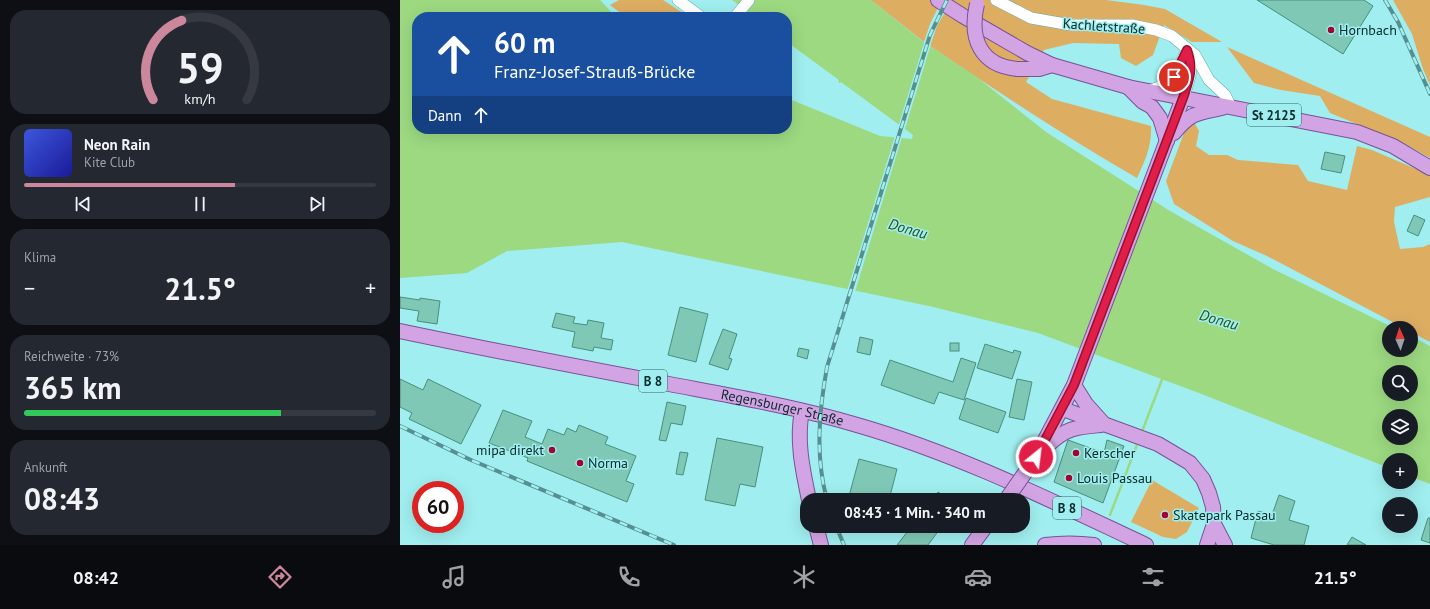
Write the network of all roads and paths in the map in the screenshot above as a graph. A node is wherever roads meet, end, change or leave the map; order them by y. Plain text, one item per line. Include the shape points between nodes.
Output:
1 (678, 0) edge
2 (749, 0) edge
3 (938, 0) edge
4 (996, 0) edge
5 (978, 2) edge
6 (695, 12) edge
7 (740, 12) edge
8 (1186, 49) junction
9 (1052, 65) junction
10 (1128, 87) junction
11 (1149, 91) junction
12 (1183, 98) junction
13 (1231, 107) junction
14 (1167, 141) junction
15 (1430, 168) edge
16 (400, 331) edge
17 (1074, 385) junction
18 (1063, 409) junction
19 (802, 411) junction
20 (1104, 424) junction
21 (1036, 457) junction
22 (808, 493) edge
23 (1011, 493) edge
24 (1214, 524) junction
25 (818, 533) edge
26 (981, 533) edge
27 (821, 545) edge
28 (972, 545) edge
29 (1045, 545) edge
30 (1094, 545) edge
31 (1146, 545) edge
32 (1207, 545) edge
33 (1225, 545) edge

1 - 6 street
2 - 7 street
3 - 9 main road, St 2125
4 - 8 street, Kachletstraße via 1031,18 1071,26 1132,26 1156,30 1172,36
5 - 9 main road, bridge via 974,18 975,37 983,54 993,62 1008,68 1040,69
8 - 11 street via 1174,77 1166,84
8 - 12 street via 1191,67
8 - 13 street, Kachletstraße via 1195,55 1209,80 1225,95
9 - 10 main road, St 2125
10 - 11 main road, St 2125
10 - 14 main road via 1152,107 1160,118
11 - 12 main road, St 2125
12 - 13 main road, St 2125
12 - 14 main road
13 - 14 main road via 1200,112 1185,120
13 - 15 main road, St 2125 via 1357,132 1393,146
14 - 17 main road
16 - 19 main road, Regensburger Straße / B 8
17 - 18 main road
17 - 20 main road via 1086,404
18 - 20 main road
18 - 21 main road
19 - 22 main road via 800,440
19 - 31 main road, Regensburger Straße / B 8 via 904,440 988,471
20 - 21 main road via 1076,427 1057,436
20 - 24 main road via 1158,444 1190,463 1203,479 1209,493
21 - 23 main road, bridge
24 - 32 main road
24 - 33 main road
25 - 27 main road
26 - 28 main road
29 - 30 main road

